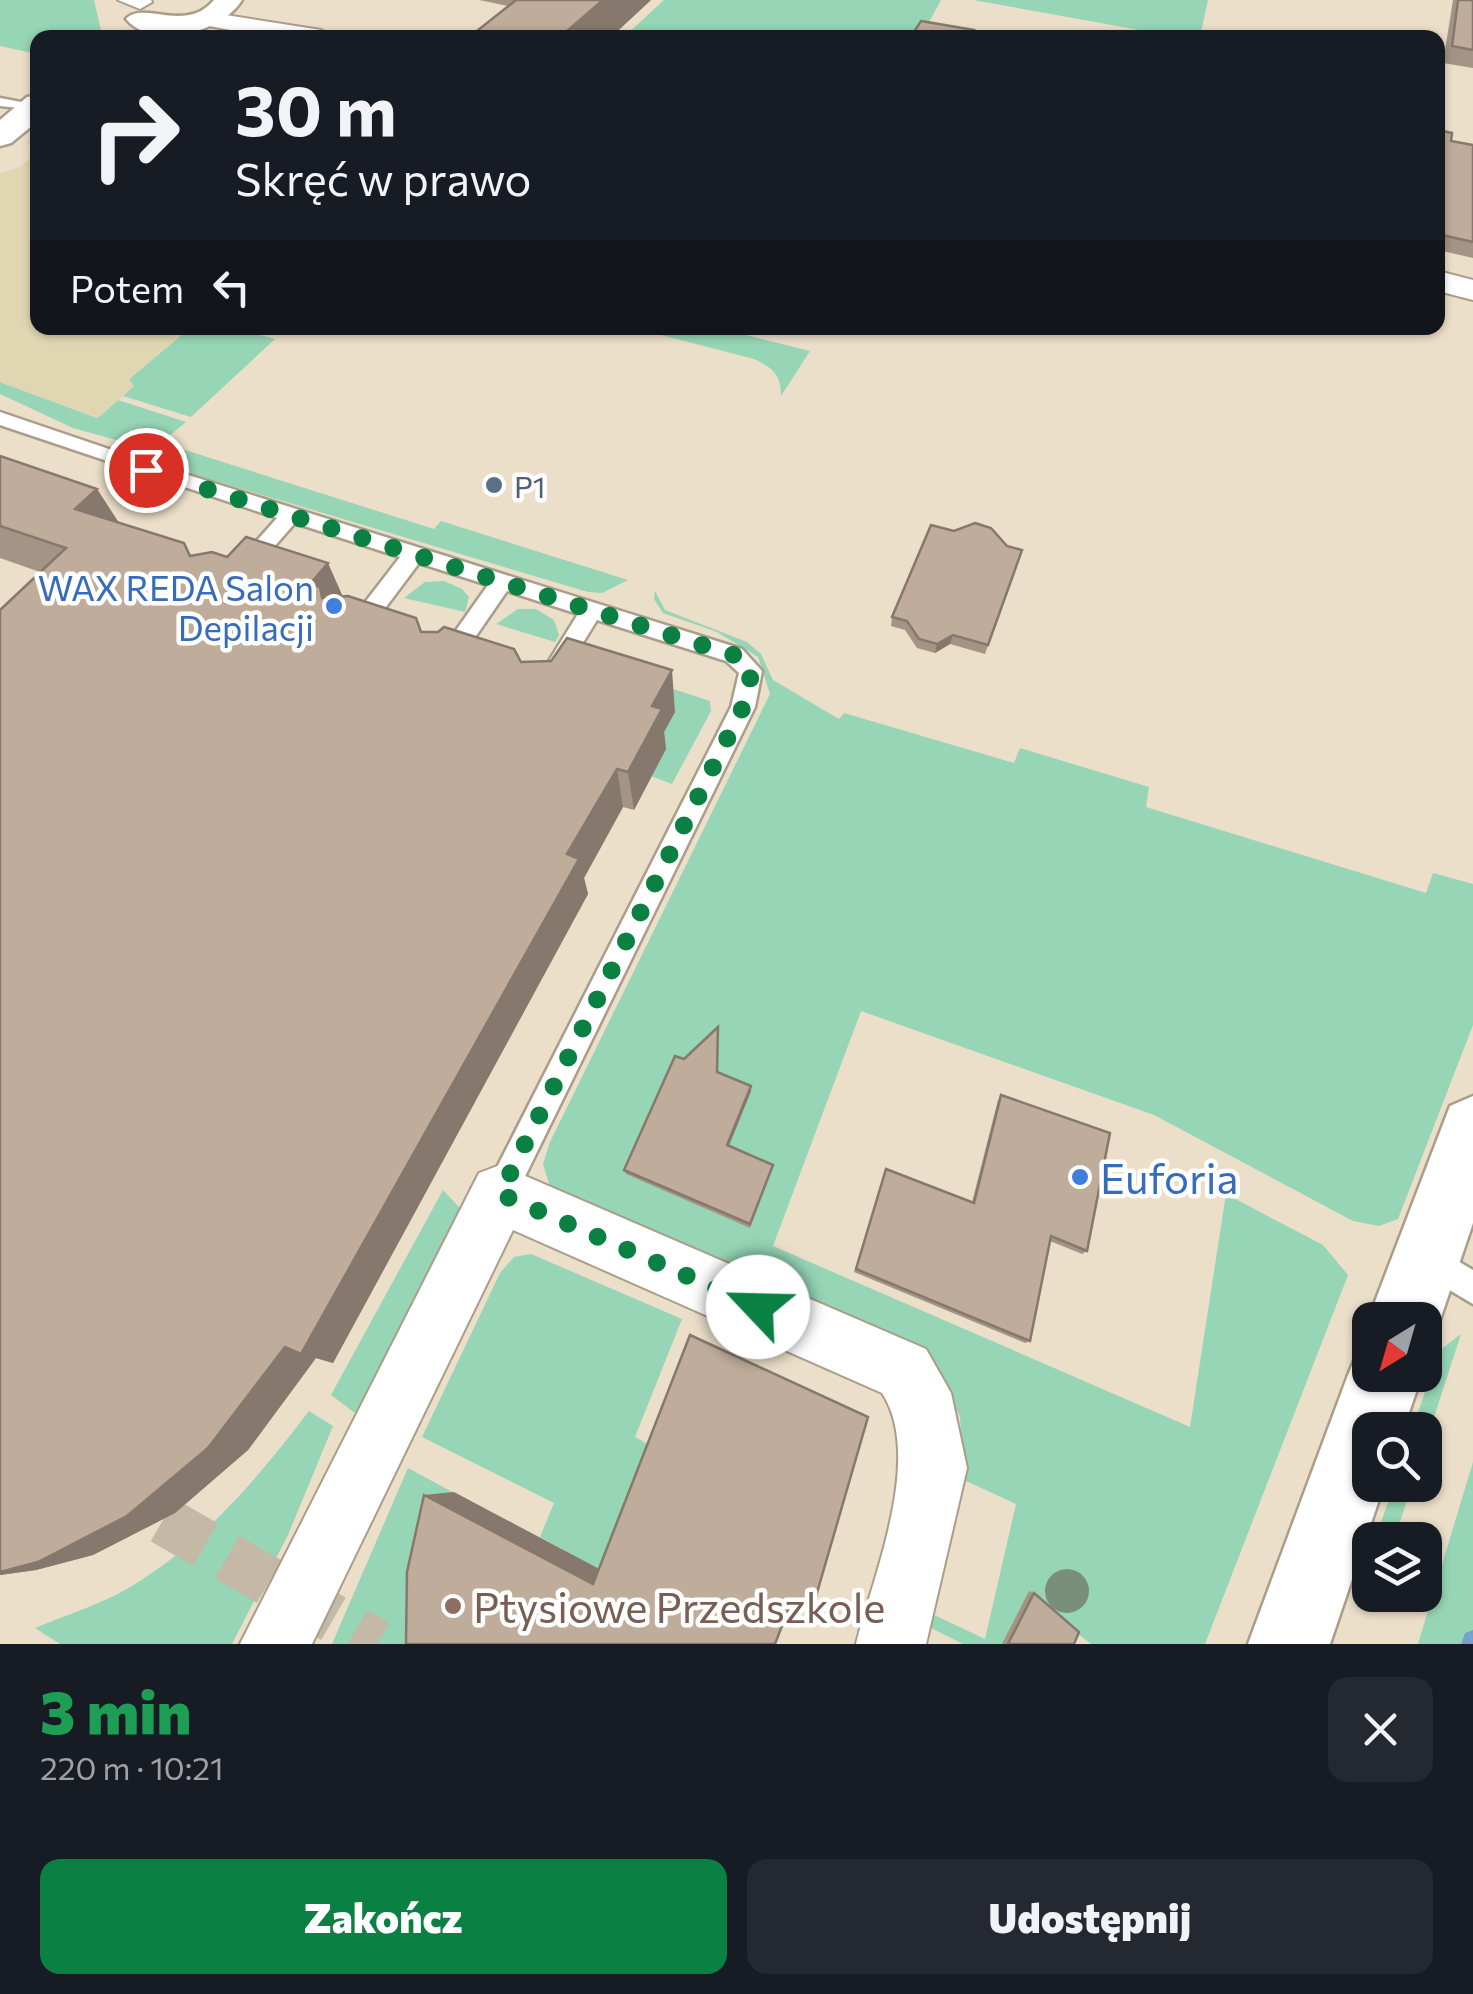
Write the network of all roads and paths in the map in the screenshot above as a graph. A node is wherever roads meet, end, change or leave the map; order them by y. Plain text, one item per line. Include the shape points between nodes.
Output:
1 (220, 8) edge
2 (141, 17) edge
3 (294, 30) edge
4 (0, 102) edge
5 (30, 105) edge
6 (30, 110) edge
7 (0, 136) edge
8 (1445, 283) edge
9 (1473, 290) edge
10 (0, 418) edge
11 (291, 515) junction
12 (414, 554) junction
13 (502, 582) junction
14 (224, 590) edge
15 (592, 610) junction
16 (354, 633) edge
17 (445, 664) edge
18 (540, 694) edge
19 (1473, 1129) edge
20 (500, 1194) junction
21 (1450, 1273) edge
22 (1422, 1302) edge
23 (1378, 1392) edge
24 (275, 1644) edge
25 (891, 1644) edge
26 (1288, 1644) edge

1 - 2 main road
1 - 3 street
4 - 5 lane
6 - 7 main road
8 - 9 street
10 - 11 lane
11 - 12 lane
11 - 14 lane
12 - 13 lane
12 - 16 lane
13 - 15 lane
13 - 17 lane
15 - 18 lane
15 - 20 lane via 734,655 752,671 748,698
19 - 21 main road
20 - 24 street
20 - 25 street via 904,1371 918,1393 934,1468
21 - 22 main road
23 - 26 main road

